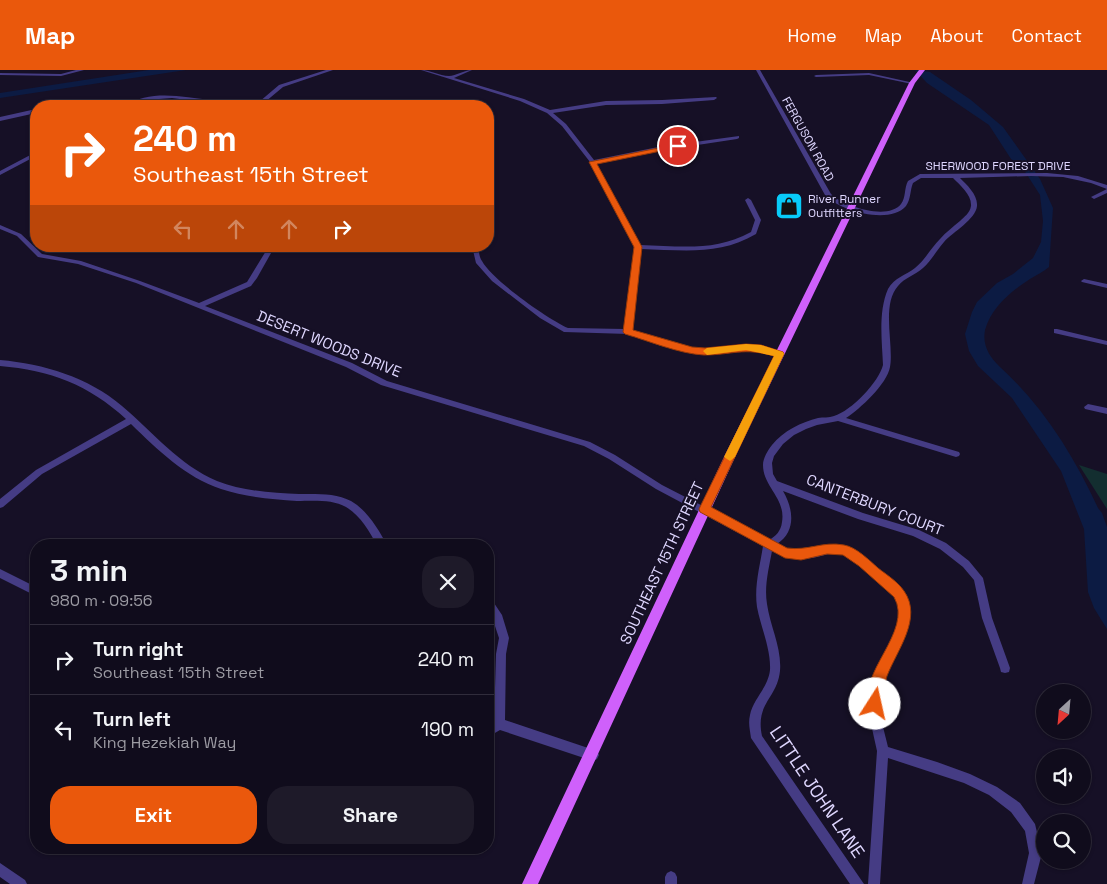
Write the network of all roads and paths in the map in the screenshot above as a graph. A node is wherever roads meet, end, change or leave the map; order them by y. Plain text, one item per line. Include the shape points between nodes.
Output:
1 (82, 70) edge
2 (331, 70) edge
3 (423, 70) edge
4 (470, 70) edge
5 (758, 70) edge
6 (920, 73) edge
7 (0, 74) edge
8 (816, 76) dead end
9 (450, 78) junction
10 (912, 83) junction
11 (714, 98) dead end
12 (142, 100) edge
13 (202, 100) edge
14 (264, 100) edge
15 (30, 112) edge
16 (549, 112) junction
17 (0, 119) edge
18 (737, 137) dead end
19 (30, 157) edge
20 (593, 162) junction
21 (0, 173) edge
22 (1024, 175) joint
23 (1040, 176) joint
24 (955, 177) junction
25 (1107, 187) edge
26 (1107, 192) edge
27 (1094, 198) dead end
28 (748, 200) dead end
29 (850, 208) junction
30 (0, 227) edge
31 (30, 246) edge
32 (638, 247) junction
33 (36, 252) edge
34 (269, 252) edge
35 (476, 252) edge
36 (1084, 281) dead end
37 (1107, 286) edge
38 (199, 306) junction
39 (1057, 331) dead end
40 (628, 332) junction
41 (1107, 343) edge
42 (779, 354) junction
43 (0, 363) edge
44 (1088, 407) dead end
45 (1107, 411) edge
46 (837, 418) junction
47 (132, 420) junction
48 (956, 454) dead end
49 (775, 484) junction
50 (0, 504) edge
51 (704, 509) junction
52 (378, 539) edge
53 (768, 545) junction
54 (0, 572) edge
55 (30, 589) edge
56 (494, 612) edge
57 (1005, 668) dead end
58 (499, 724) junction
59 (494, 728) edge
60 (883, 751) junction
61 (592, 755) junction
62 (0, 869) edge
63 (21, 884) edge
64 (530, 884) edge
65 (858, 884) edge
66 (874, 884) edge
67 (1028, 884) edge

1 - 7 street via 61,75
2 - 14 street via 282,86
3 - 9 street
4 - 9 street
5 - 29 street, FERGUSON ROAD via 831,200
6 - 10 main road, SOUTHEAST 15TH STREET
8 - 10 street via 869,74
9 - 16 street via 522,100
10 - 29 main road, SOUTHEAST 15TH STREET
11 - 16 street via 606,103
12 - 13 street via 172,96
15 - 17 street
16 - 20 street via 564,125
18 - 20 street
19 - 21 street
20 - 32 street
22 - 23 street, SHERWOOD FOREST DRIVE
22 - 24 street, SHERWOOD FOREST DRIVE
23 - 25 street, SHERWOOD FOREST DRIVE via 1081,178
24 - 29 street, SHERWOOD FOREST DRIVE via 920,176 913,179 908,185 906,201 897,210 882,212
24 - 46 street via 970,190 975,202 974,212 943,240 921,267 892,288 887,310 885,373 850,411
26 - 27 street
28 - 32 street via 758,220 754,233 747,238 711,248
29 - 42 main road, SOUTHEAST 15TH STREET
30 - 31 street, DESERT WOODS DRIVE via 19,235
32 - 40 street
33 - 38 street, DESERT WOODS DRIVE via 40,256 78,262
34 - 38 street via 249,284
35 - 40 street via 481,266 553,324 567,330
36 - 37 street
38 - 51 street, DESERT WOODS DRIVE via 349,365 384,384 587,444 659,487
39 - 41 street
40 - 42 street via 705,352 746,347
42 - 51 main road, SOUTHEAST 15TH STREET
43 - 47 street via 34,366 70,379 103,396
44 - 45 street
46 - 48 street
46 - 49 street via 792,432 779,442 767,464
47 - 50 street via 39,472
47 - 52 street via 173,458 214,483 264,494 334,499 360,513
49 - 53 street via 786,503 787,521 779,540
49 - 57 street, CANTERBURY COURT via 916,533 943,546 966,564 978,578 987,618
51 - 53 street, DESERT WOODS DRIVE
51 - 61 main road, SOUTHEAST 15TH STREET
53 - 60 street, DESERT WOODS DRIVE via 801,555 827,549 845,550 888,583 904,602 904,621 875,694 875,714
53 - 65 street, LITTLE JOHN LANE via 761,605 775,656 775,673 755,713 753,726 757,738
54 - 55 street
56 - 58 street via 504,638
58 - 59 street
58 - 61 street
60 - 66 street, DESERT WOODS DRIVE
60 - 67 street via 976,782 1016,808 1035,837 1034,871
61 - 64 main road, SOUTHEAST 15TH STREET
62 - 63 street

